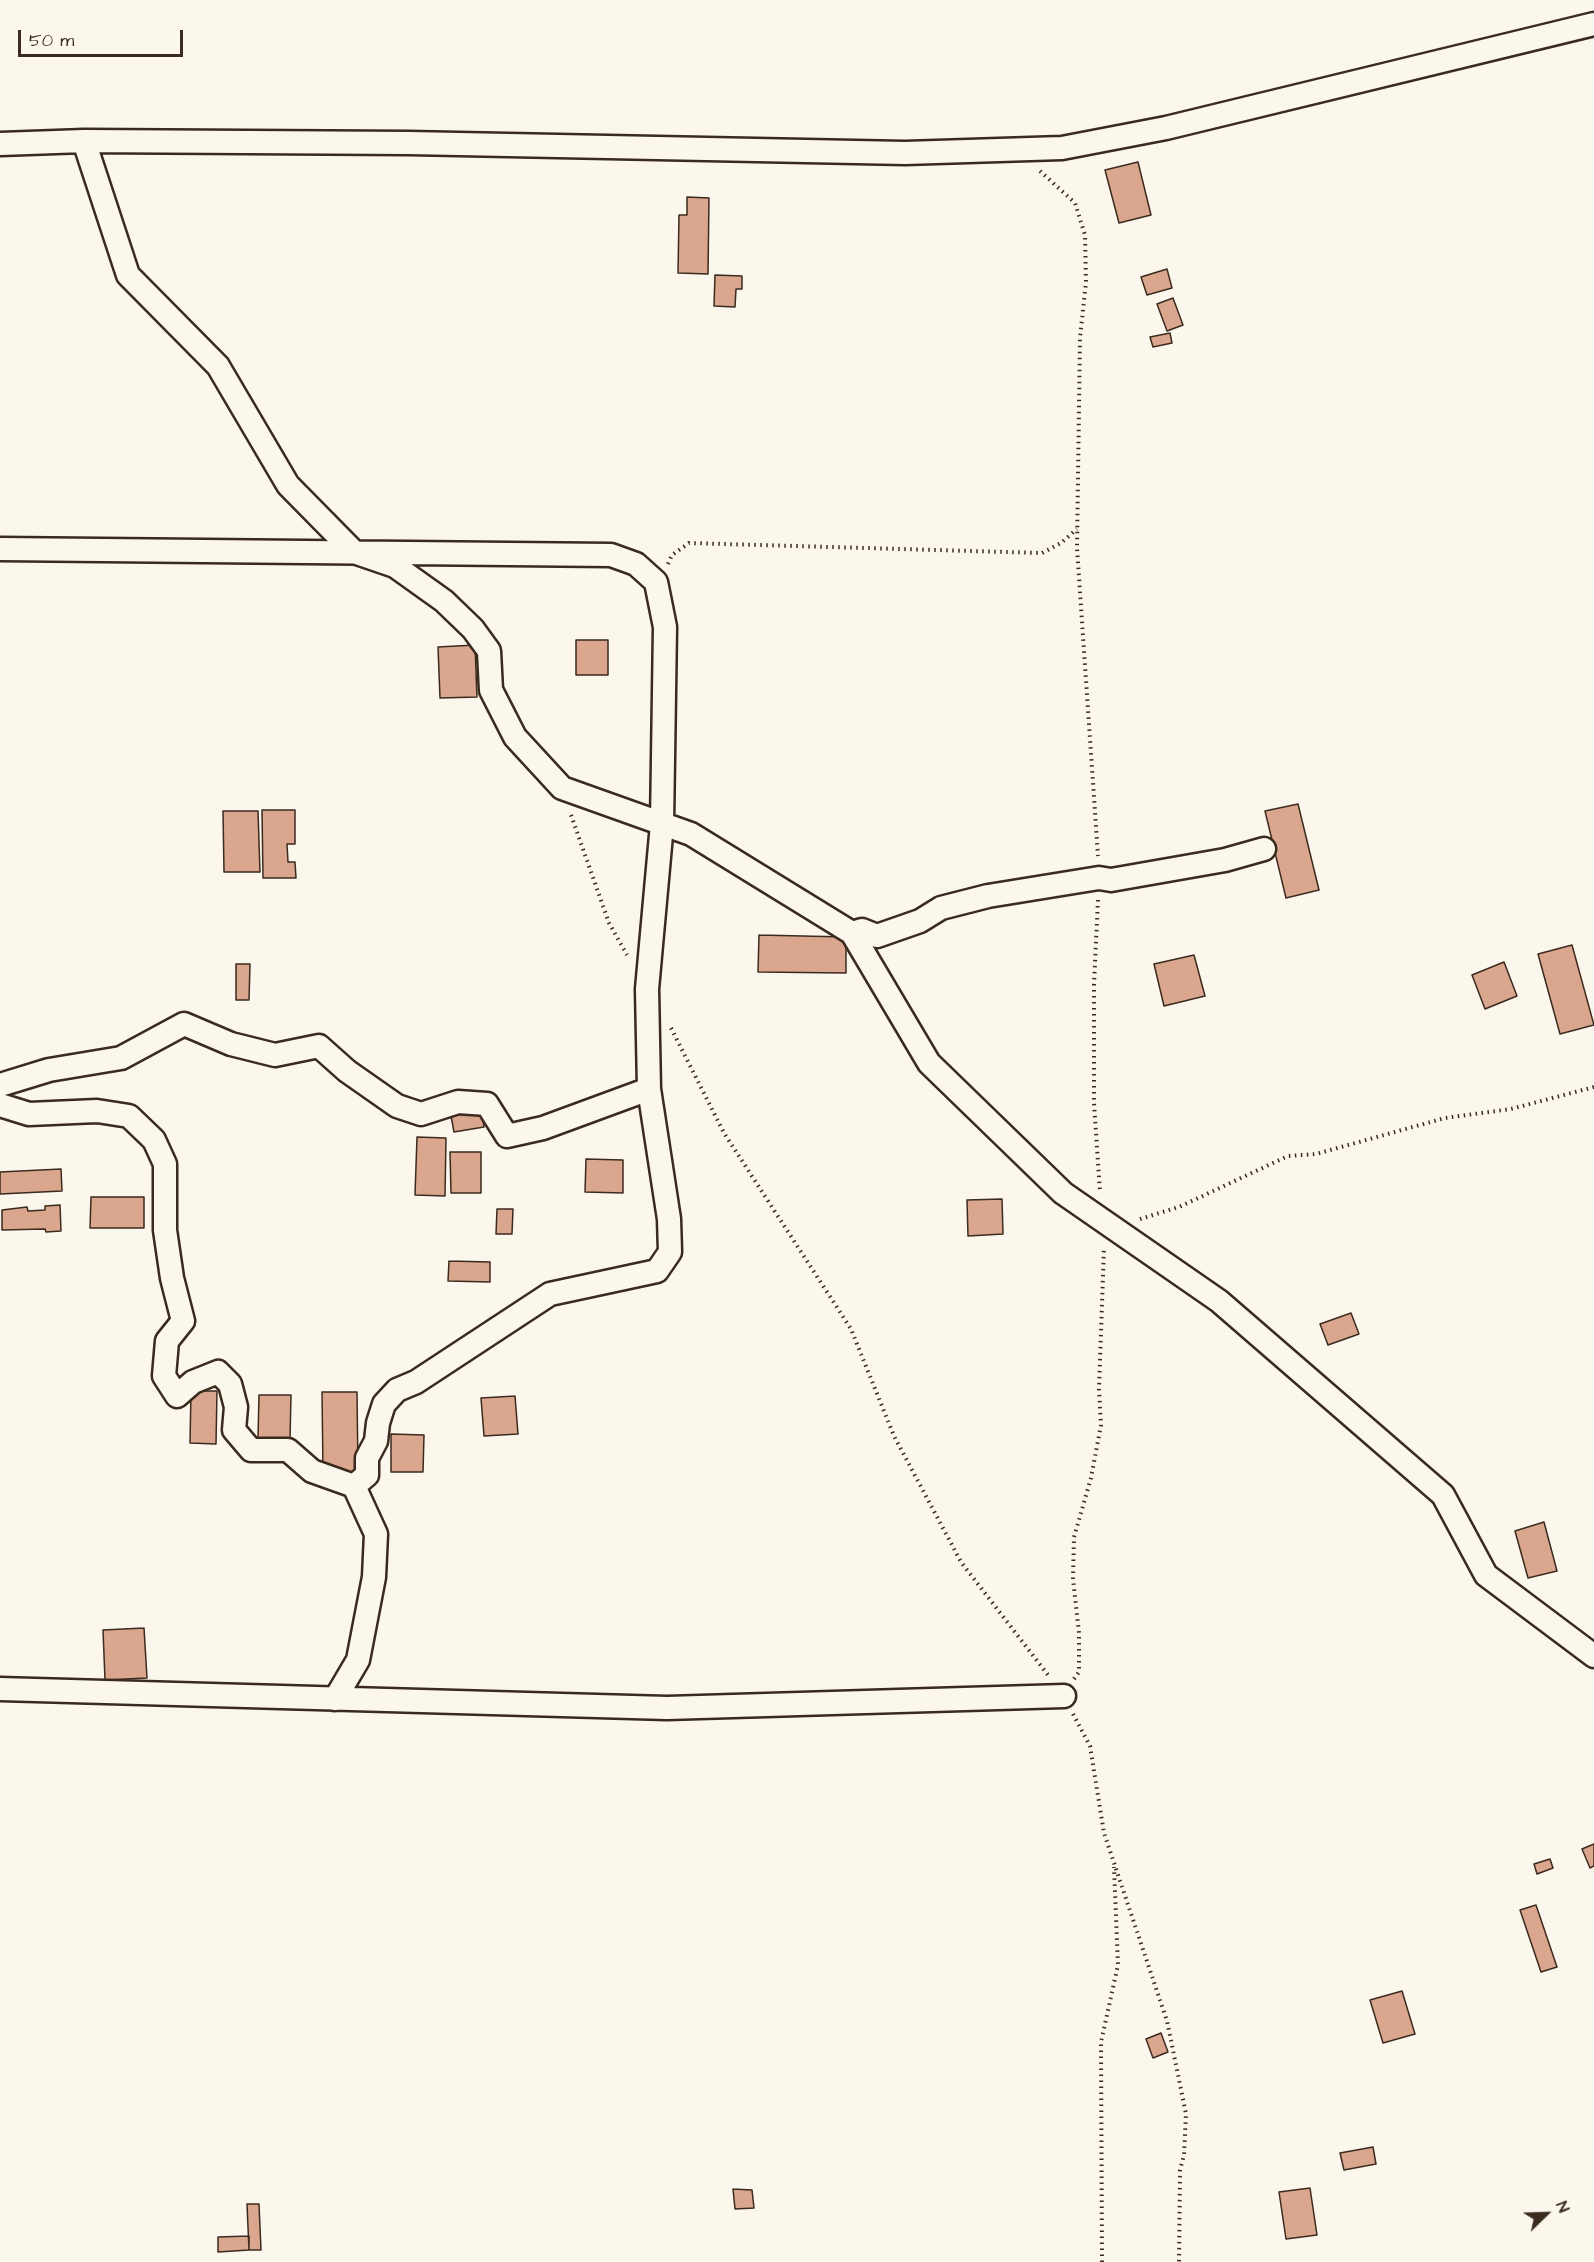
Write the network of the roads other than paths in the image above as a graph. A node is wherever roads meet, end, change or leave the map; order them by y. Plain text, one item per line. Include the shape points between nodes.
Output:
1 (1594, 24) edge
2 (84, 141) junction
3 (0, 144) edge
4 (0, 549) edge
5 (354, 552) junction
6 (662, 824) junction
7 (1264, 849) dead end
8 (852, 933) junction
9 (0, 1085) edge
10 (649, 1089) junction
11 (0, 1105) edge
12 (354, 1486) junction
13 (1594, 1656) edge
14 (0, 1689) edge
15 (1064, 1696) road end
16 (336, 1699) junction

1 - 2 street via 1178,125 1062,148 905,153 409,142
2 - 3 street
2 - 5 street via 128,274 218,366 288,485
4 - 5 street
5 - 6 street via 394,566 444,601 473,629 489,651 491,690 515,737 562,788
5 - 6 street via 611,555 636,564 656,582 664,627
6 - 8 street via 691,834
6 - 10 street via 647,989
7 - 8 street via 1111,880 1099,878 1018,890 941,908 920,921 878,936 862,930
8 - 13 street via 929,1063 1063,1193 1219,1301 1443,1495 1486,1575
9 - 10 street via 49,1070 122,1058 184,1024 231,1044 275,1055 319,1046 397,1106 421,1114 458,1102 488,1104 507,1136 543,1128
10 - 12 street via 669,1219 670,1252 657,1271 550,1294 416,1382 397,1390 384,1404 376,1441 367,1458 367,1475
11 - 12 street via 29,1114 97,1110 129,1116 154,1140 165,1164 165,1230 183,1321 167,1341 164,1376 177,1396 193,1382 218,1372 231,1384 236,1407 234,1430 251,1450 288,1450 312,1471
12 - 16 street via 376,1534 374,1577 358,1660
14 - 16 street
15 - 16 street via 667,1708

